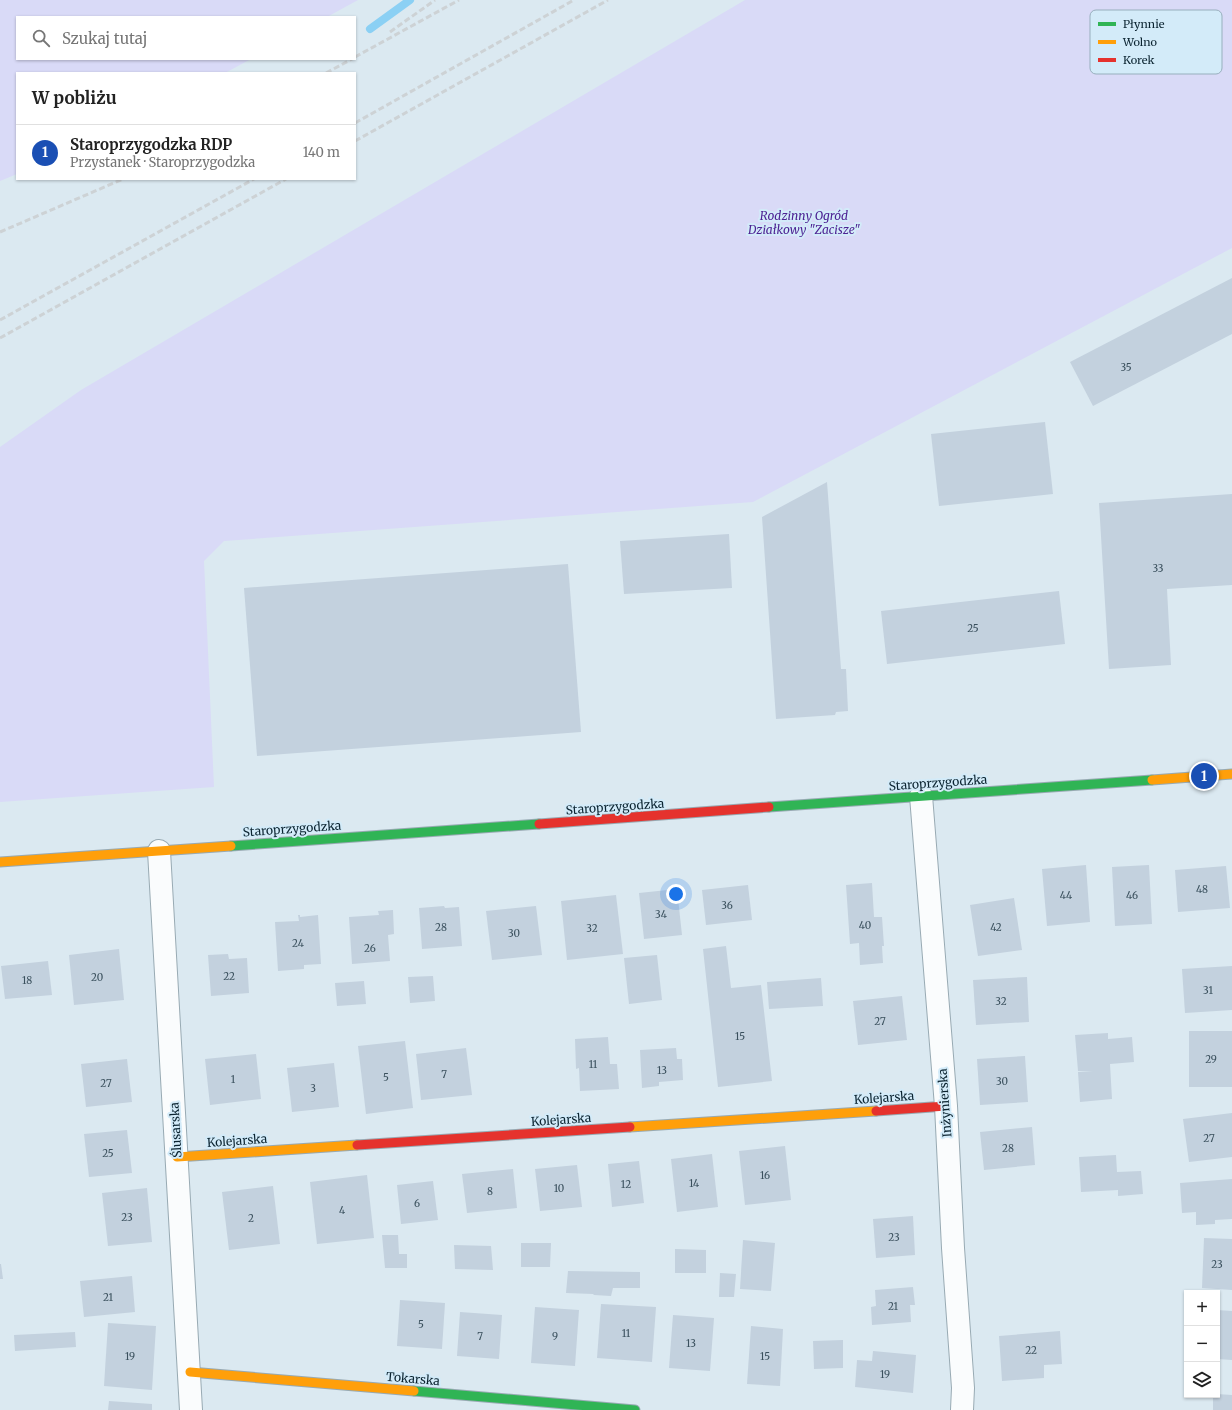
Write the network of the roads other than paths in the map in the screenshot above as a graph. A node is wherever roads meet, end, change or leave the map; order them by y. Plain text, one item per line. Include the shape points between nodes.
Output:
1 (1232, 774) edge
2 (921, 796) junction
3 (159, 851) junction
4 (0, 862) edge
5 (946, 1106) junction
6 (177, 1157) junction
7 (190, 1372) junction
8 (584, 1408) edge
9 (191, 1410) edge
10 (635, 1410) edge
11 (962, 1410) edge

1 - 2 street, Staroprzygodzka
2 - 3 street, Staroprzygodzka
2 - 5 street, Inżynierska
3 - 4 street, Staroprzygodzka
3 - 6 street, Ślusarska
5 - 6 street, Kolejarska
5 - 11 street, Inżynierska via 963,1388
6 - 7 street, Ślusarska
7 - 8 street, Tokarska
7 - 9 street, Ślusarska
8 - 10 street, Tokarska

